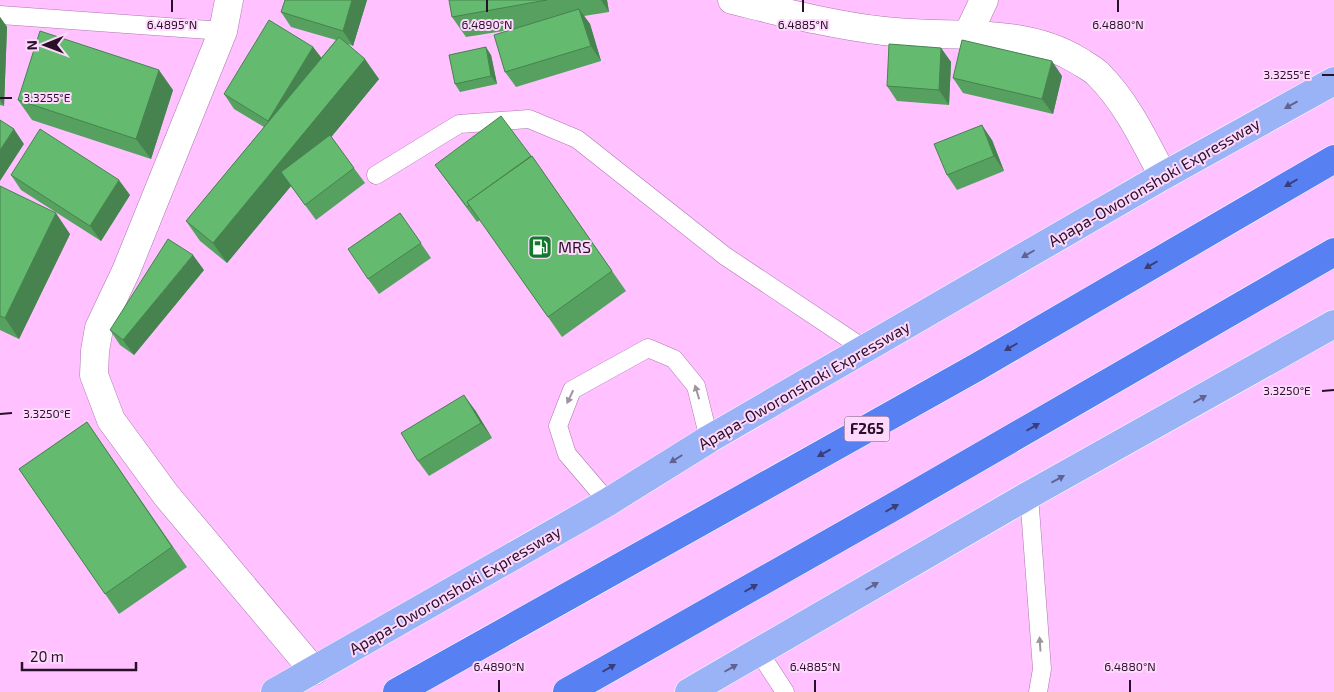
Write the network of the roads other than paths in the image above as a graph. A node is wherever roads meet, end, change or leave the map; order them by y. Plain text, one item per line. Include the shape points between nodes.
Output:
1 (229, 0) edge
2 (732, 0) edge
3 (984, 0) edge
4 (0, 15) edge
5 (223, 31) junction
6 (968, 34) junction
7 (1334, 81) edge
8 (1334, 159) edge
9 (376, 175) dead end
10 (1163, 176) junction
11 (1334, 252) edge
12 (1334, 324) edge
13 (866, 350) junction
14 (709, 439) junction
15 (1029, 495) junction
16 (608, 502) junction
17 (759, 652) junction
18 (314, 671) junction
19 (276, 692) edge
20 (397, 692) edge
21 (567, 692) edge
22 (689, 692) edge
23 (786, 692) edge
24 (1038, 692) edge

1 - 5 street
2 - 6 street via 832,24 886,31
3 - 6 street
4 - 5 lane
5 - 18 street via 126,271 99,328 94,375 111,420 166,495
6 - 10 street via 1039,43 1067,54 1097,72 1128,110
7 -> 10 main road, Apapa-Oworonshoki Expressway
8 -> 20 highway, F265 via 977,368
9 - 13 lane via 459,124 529,119 577,139 725,256
10 -> 13 main road, Apapa-Oworonshoki Expressway
21 -> 11 highway
15 -> 12 main road
13 - 14 main road, Apapa-Oworonshoki Expressway
14 -> 16 main road, Apapa-Oworonshoki Expressway
14 -> 16 lane via 696,386 674,359 648,348 572,390 558,426 567,454
17 -> 15 main road
24 -> 15 lane via 1042,669
16 - 18 main road, Apapa-Oworonshoki Expressway
22 -> 17 main road
17 - 23 lane
18 - 19 main road, Apapa-Oworonshoki Expressway

